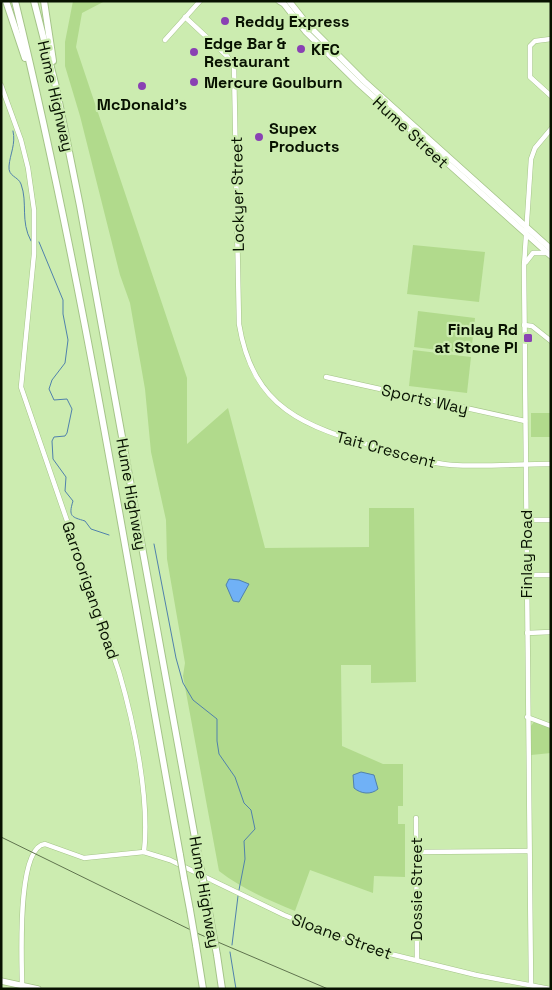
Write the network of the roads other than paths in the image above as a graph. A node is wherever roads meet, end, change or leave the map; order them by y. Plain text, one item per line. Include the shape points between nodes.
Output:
1 (6, 1) edge
2 (15, 1) edge
3 (34, 1) edge
4 (44, 1) edge
5 (200, 1) edge
6 (279, 1) edge
7 (289, 1) edge
8 (185, 17) junction
9 (551, 39) edge
10 (165, 40) dead end
11 (1, 85) edge
12 (56, 87) junction
13 (37, 90) junction
14 (551, 96) edge
15 (551, 129) edge
16 (527, 232) junction
17 (549, 253) edge
18 (524, 266) junction
19 (524, 325) junction
20 (551, 342) edge
21 (326, 377) dead end
22 (263, 387) joint
23 (524, 421) junction
24 (525, 464) junction
25 (551, 464) edge
26 (526, 520) junction
27 (551, 520) edge
28 (526, 575) junction
29 (551, 575) edge
30 (551, 632) edge
31 (527, 633) junction
32 (527, 717) junction
33 (551, 726) edge
34 (416, 818) dead end
35 (529, 851) junction
36 (144, 852) junction
37 (416, 852) junction
38 (417, 960) junction
39 (1, 981) edge
40 (531, 985) junction
41 (22, 986) junction
42 (38, 989) edge
43 (203, 989) edge
44 (222, 989) edge
45 (550, 989) edge

1 - 13 highway
2 - 13 highway, Hume Highway
3 - 12 highway, Hume Highway
4 - 12 highway
5 - 8 street
6 - 16 main road, Hume Street via 359,84
7 - 16 main road, Hume Street via 308,25 364,81
8 - 10 street
8 - 22 street, Lockyer Street via 227,56 234,67 239,324 244,350
9 - 14 street via 532,43 530,50 530,77
11 - 36 street, Garroorigang Road via 25,154 34,210 34,254 21,387 122,681 146,812
12 - 44 highway, Hume Highway, bridge
13 - 43 highway, Hume Highway, bridge via 67,234
15 - 16 street, Finlay Road via 535,148 531,159
16 - 17 main road, Hume Street
16 - 18 street, Finlay Road
17 - 18 street via 533,253
18 - 19 street, Finlay Road
19 - 20 street via 532,326
19 - 23 street, Finlay Road
21 - 23 street, Sports Way
22 - 24 street, Tait Crescent via 296,417 336,436 439,464
23 - 24 street, Finlay Road
24 - 25 street, Tait Crescent
24 - 26 street, Finlay Road
26 - 27 street
26 - 28 street, Finlay Road
28 - 29 street
28 - 31 street, Finlay Road
30 - 31 street
31 - 32 street, Finlay Road
32 - 33 street
32 - 35 street, Finlay Road
34 - 37 street, Dossie Street
35 - 37 street
35 - 40 street, Finlay Road
36 - 38 street, Sloane Street via 170,860 284,916 341,939
36 - 41 street via 92,859 48,844 36,847 24,884
37 - 38 street, Dossie Street
38 - 40 street, Sloane Street
39 - 41 main road
40 - 45 street, Sloane Street
41 - 42 main road

